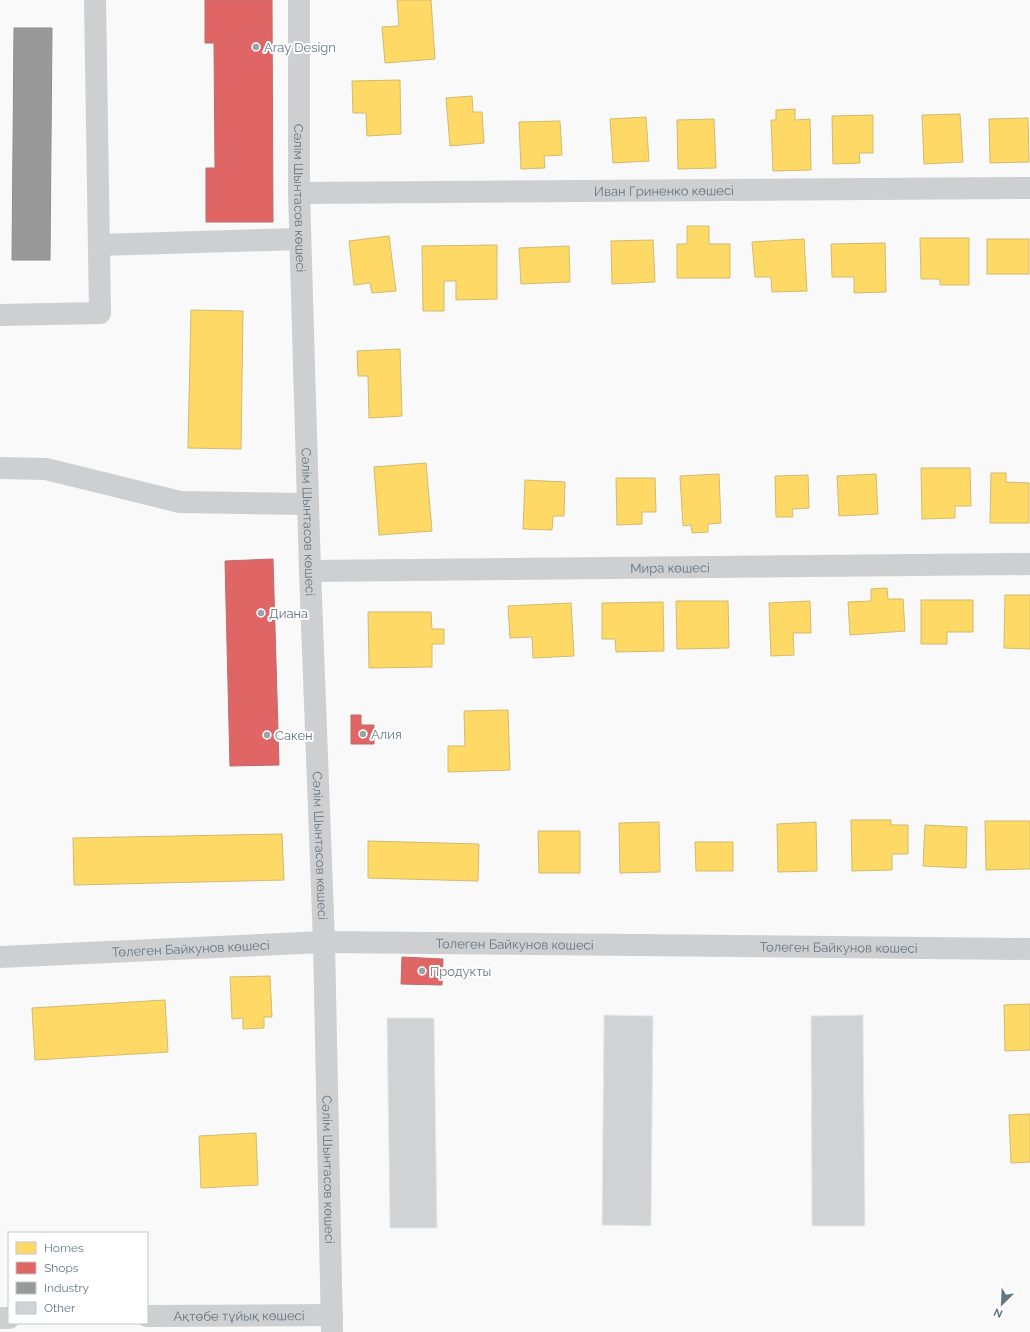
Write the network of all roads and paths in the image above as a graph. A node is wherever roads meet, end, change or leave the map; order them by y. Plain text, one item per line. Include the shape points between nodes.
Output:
1 (95, 0) edge
2 (299, 0) edge
3 (1030, 188) edge
4 (299, 193) junction
5 (300, 239) junction
6 (99, 245) junction
7 (0, 315) edge
8 (0, 468) edge
9 (308, 504) junction
10 (1030, 564) edge
11 (310, 571) junction
12 (324, 942) junction
13 (1030, 949) edge
14 (0, 957) edge
15 (148, 1316) edge
16 (332, 1323) edge

1 - 6 street
2 - 4 street, Сәлім Шынтасов көшесі
3 - 4 street, Иван Гриненко көшесі
4 - 5 street, Сәлім Шынтасов көшесі
5 - 6 street
5 - 9 street, Сәлім Шынтасов көшесі
6 - 7 street via 100,314
8 - 9 street via 46,469 180,502
9 - 11 street, Сәлім Шынтасов көшесі
10 - 11 street, Мира көшесі
11 - 12 street, Сәлім Шынтасов көшесі
12 - 13 street, Төлеген Байкунов көшесі
12 - 14 street, Төлеген Байкунов көшесі
12 - 16 street, Сәлім Шынтасов көшесі
15 - 16 street, Ақтөбе тұйық көшесі

